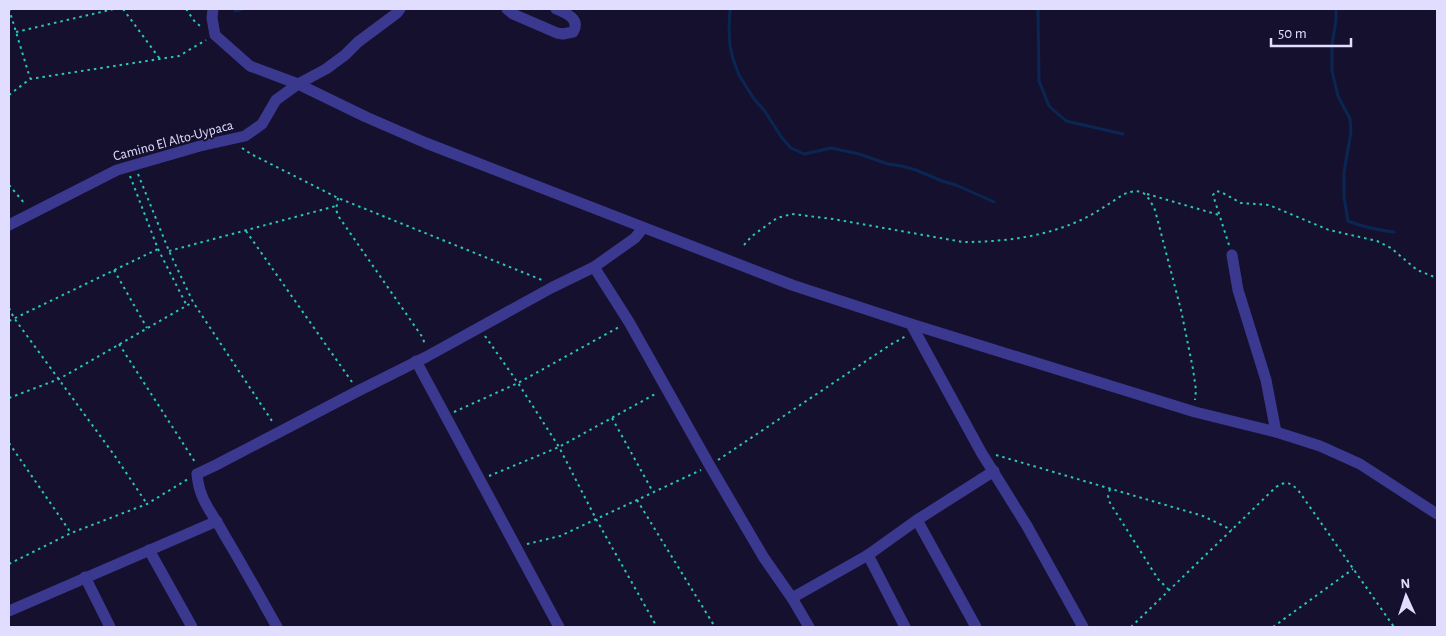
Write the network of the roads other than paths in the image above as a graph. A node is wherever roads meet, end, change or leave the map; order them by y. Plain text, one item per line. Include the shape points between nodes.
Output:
1 (213, 9) edge
2 (400, 9) edge
3 (507, 9) edge
4 (556, 9) edge
5 (298, 84) junction
6 (9, 226) edge
7 (643, 228) junction
8 (1232, 255) road end
9 (594, 267) junction
10 (913, 328) junction
11 (421, 359) junction
12 (1276, 432) junction
13 (994, 471) junction
14 (1437, 514) edge
15 (917, 520) junction
16 (217, 521) junction
17 (149, 550) junction
18 (868, 555) junction
19 (85, 577) junction
20 (792, 598) junction
21 (9, 611) edge
22 (110, 627) edge
23 (192, 627) edge
24 (277, 627) edge
25 (558, 627) edge
26 (809, 627) edge
27 (906, 627) edge
28 (976, 627) edge
29 (1083, 627) edge

1 - 5 street via 215,35 250,66
2 - 5 street, Camino El Alto-Uypaca via 326,69
3 - 4 street via 556,33 573,32 575,24 571,16
5 - 6 street, Camino El Alto-Uypaca via 276,100 262,124 244,136 117,170
5 - 7 street via 426,143
7 - 9 street via 635,238
7 - 10 street
8 - 12 street via 1238,290 1266,380
9 - 11 street
9 - 20 street via 764,558
10 - 12 street via 1195,412
10 - 13 street
11 - 16 street via 197,474 202,498
11 - 25 street via 445,416
12 - 14 street via 1320,446 1360,464
13 - 15 street
13 - 29 street
15 - 18 street
15 - 28 street
16 - 17 street
16 - 24 street
17 - 19 street
17 - 23 street
18 - 20 street
18 - 27 street
19 - 21 street
19 - 22 street
20 - 26 street

